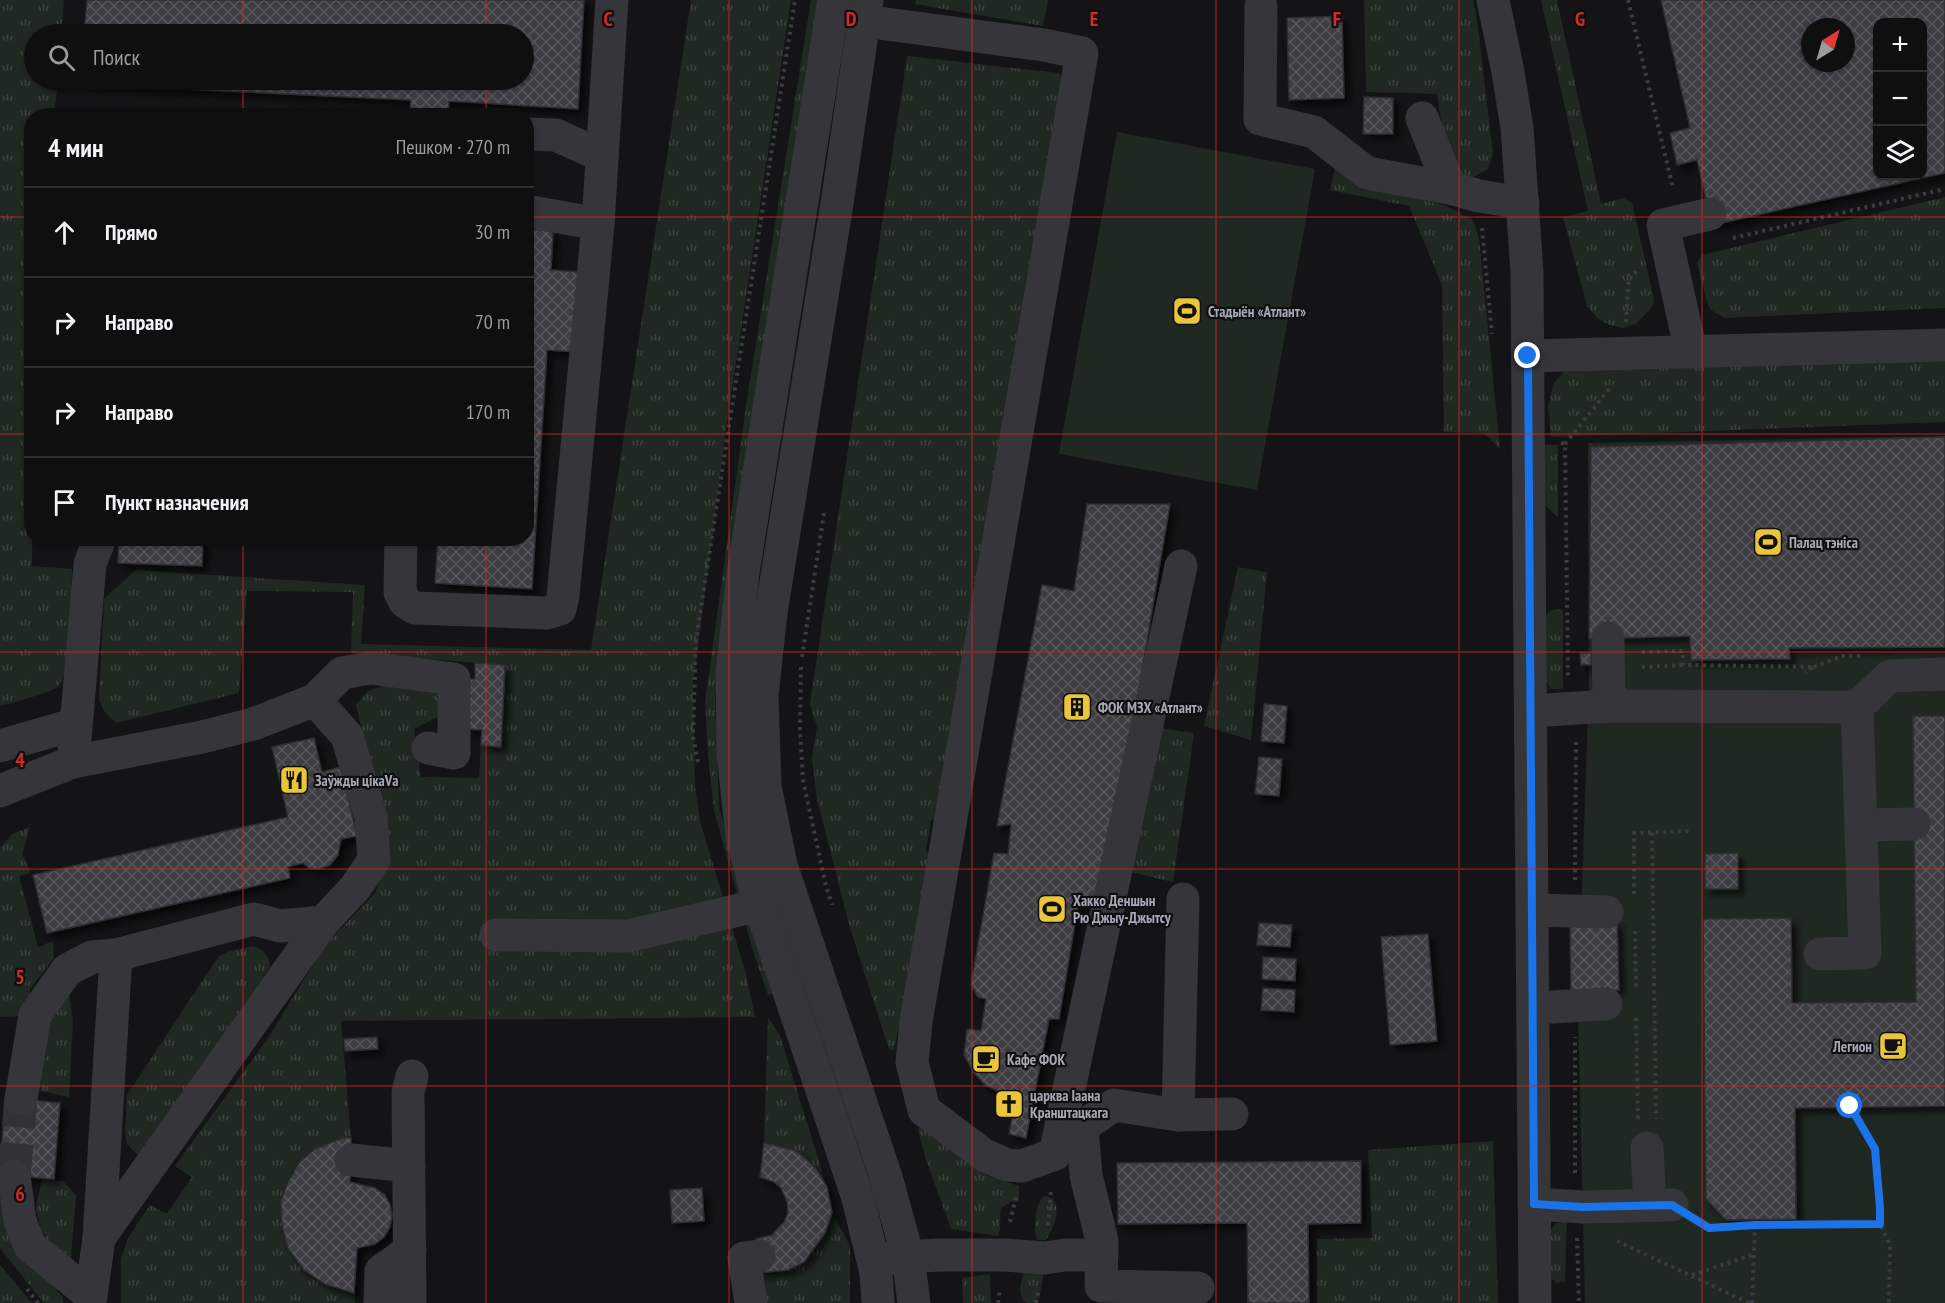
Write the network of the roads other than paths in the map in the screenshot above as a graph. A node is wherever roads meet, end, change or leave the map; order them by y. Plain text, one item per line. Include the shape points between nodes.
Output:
1 (612, 0) edge
2 (834, 0) edge
3 (1493, 0) edge
4 (1261, 6) dead end
5 (865, 11) edge
6 (1422, 118) dead end
7 (534, 134) edge
8 (602, 156) junction
9 (1450, 188) junction
10 (1523, 203) junction
11 (534, 212) edge
12 (598, 224) junction
13 (1706, 225) road end
14 (1945, 345) edge
15 (1691, 352) junction
16 (1528, 356) junction
17 (97, 546) edge
18 (401, 546) edge
19 (1181, 566) dead end
20 (1620, 645) road end
21 (1945, 674) edge
22 (1609, 695) junction
23 (315, 700) junction
24 (1857, 707) junction
25 (1531, 711) junction
26 (76, 724) junction
27 (0, 746) edge
28 (428, 748) dead end
29 (73, 762) junction
30 (0, 791) edge
31 (1914, 824) dead end
32 (1861, 825) junction
33 (1184, 899) dead end
34 (760, 905) junction
35 (1621, 909) road end
36 (1533, 910) junction
37 (323, 922) junction
38 (496, 935) dead end
39 (1820, 954) dead end
40 (116, 955) junction
41 (1613, 1006) road end
42 (1534, 1008) junction
43 (412, 1076) dead end
44 (21, 1100) tunnel mouth
45 (1232, 1114) dead end
46 (1178, 1115) junction
47 (1082, 1127) junction
48 (1647, 1148) road end
49 (1055, 1154) junction
50 (351, 1160) dead end
51 (409, 1166) junction
52 (14, 1176) tunnel mouth
53 (1534, 1204) junction
54 (99, 1238) junction
55 (1102, 1255) junction
56 (759, 1256) dead end
57 (908, 1257) junction
58 (410, 1258) junction
59 (873, 1259) junction
60 (1198, 1288) dead end
61 (90, 1299) edge
62 (380, 1303) edge
63 (410, 1303) edge
64 (751, 1303) edge
65 (878, 1303) edge
66 (914, 1303) edge
67 (1535, 1303) edge

1 - 8 street
2 - 34 street via 743,573 732,674 733,754 742,837
3 - 10 street via 1517,128
4 - 9 street via 1260,119 1314,132 1367,173
5 - 49 street via 1082,53 912,1062 924,1110 984,1155 1007,1165 1022,1166
5 - 57 street via 771,613 762,695 765,786 781,865 886,1177
6 - 9 street
7 - 8 street via 556,135
8 - 12 street
9 - 10 street
10 - 16 street
11 - 12 street
12 - 18 street via 560,609 546,613 415,608 405,602 400,592
13 - 15 street via 1663,225
14 - 15 street
15 - 16 street
16 - 25 street
17 - 26 street via 90,564
19 - 49 street
20 - 22 street
21 - 24 street via 1890,676
22 - 24 street
22 - 25 street via 1576,708
23 - 28 street via 342,673 370,668 454,679 454,753
23 - 29 street via 253,724
23 - 37 street via 347,736 371,818 374,860 356,888
24 - 32 street
25 - 36 street
26 - 27 street
26 - 29 street
29 - 30 street
31 - 32 street
32 - 39 street via 1865,953
33 - 46 street
34 - 38 street via 628,936
34 - 59 street via 858,1198
35 - 36 street
36 - 42 street
37 - 40 street via 280,926 254,919
37 - 54 street
40 - 44 street via 92,957 67,970 35,1015
40 - 54 street
41 - 42 street
42 - 53 street
43 - 51 street via 408,1092
45 - 46 street
46 - 47 street via 1114,1105
47 - 49 street
47 - 55 street via 1086,1175
48 - 53 street via 1661,1205
50 - 51 street
51 - 58 street
52 - 61 street via 20,1221 30,1246
53 - 67 street
54 - 61 street
55 - 57 street
55 - 60 street via 1101,1286
56 - 64 street via 744,1258
57 - 59 street
57 - 66 street
58 - 62 street via 381,1271
58 - 63 street
59 - 65 street

